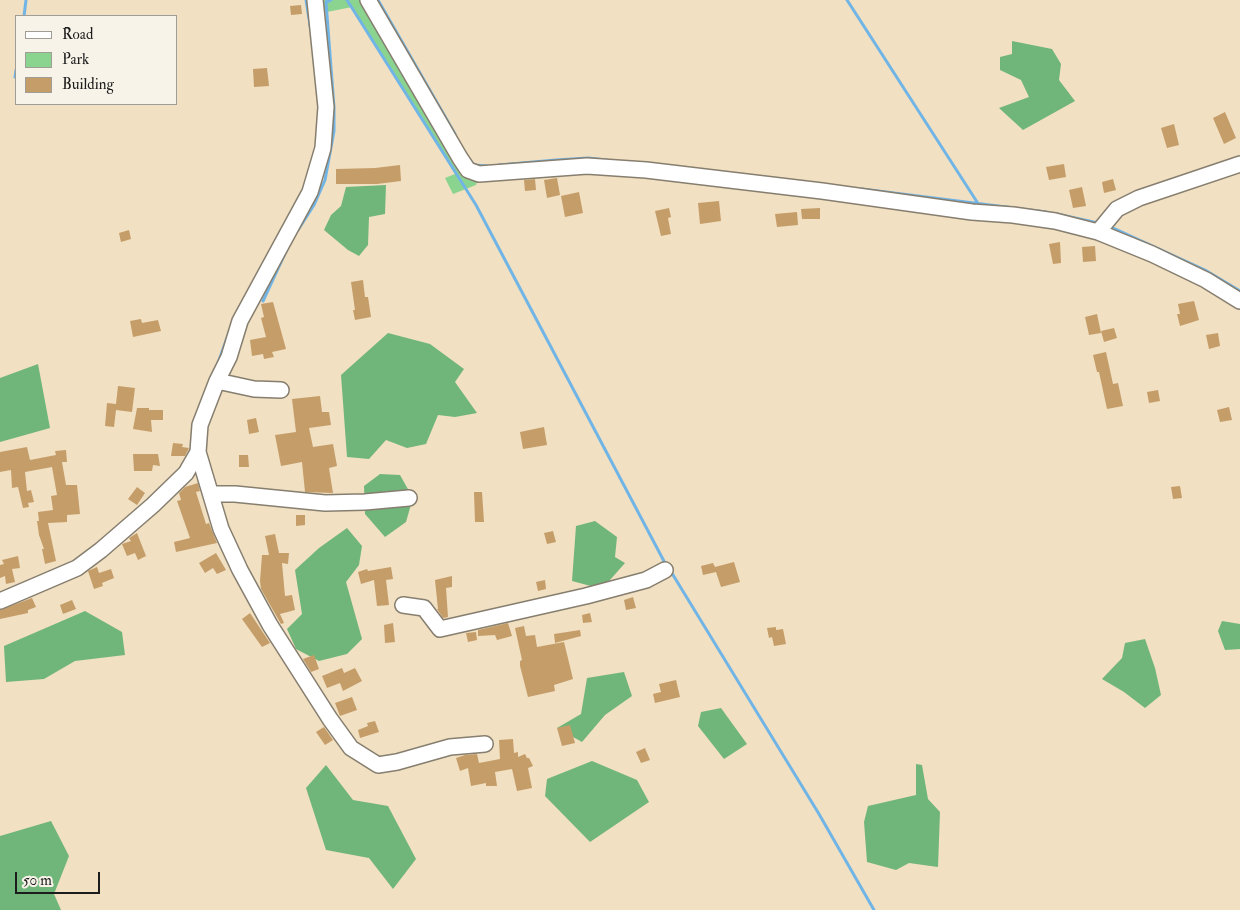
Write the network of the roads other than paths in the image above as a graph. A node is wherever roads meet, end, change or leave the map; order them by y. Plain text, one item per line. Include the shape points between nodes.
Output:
1 (315, 0) edge
2 (368, 0) edge
3 (1240, 164) edge
4 (1098, 232) junction
5 (1240, 300) edge
6 (217, 381) junction
7 (281, 390) dead end
8 (198, 452) junction
9 (211, 494) junction
10 (409, 498) dead end
11 (666, 570) dead end
12 (0, 601) edge
13 (403, 605) dead end
14 (485, 744) dead end

1 - 6 street via 326,107 323,148 310,192 240,321 229,357
2 - 4 street via 460,158 468,170 479,174 587,166 646,170 1013,215
3 - 4 street via 1139,198 1117,209
4 - 5 street via 1152,254
6 - 7 street via 254,389
6 - 8 street via 200,426
8 - 9 street
8 - 12 street via 186,473 89,559 77,568
9 - 10 street via 325,504
9 - 14 street via 221,529 270,625 351,748 378,765 450,747
11 - 13 street via 646,580 586,596 440,629 424,608

